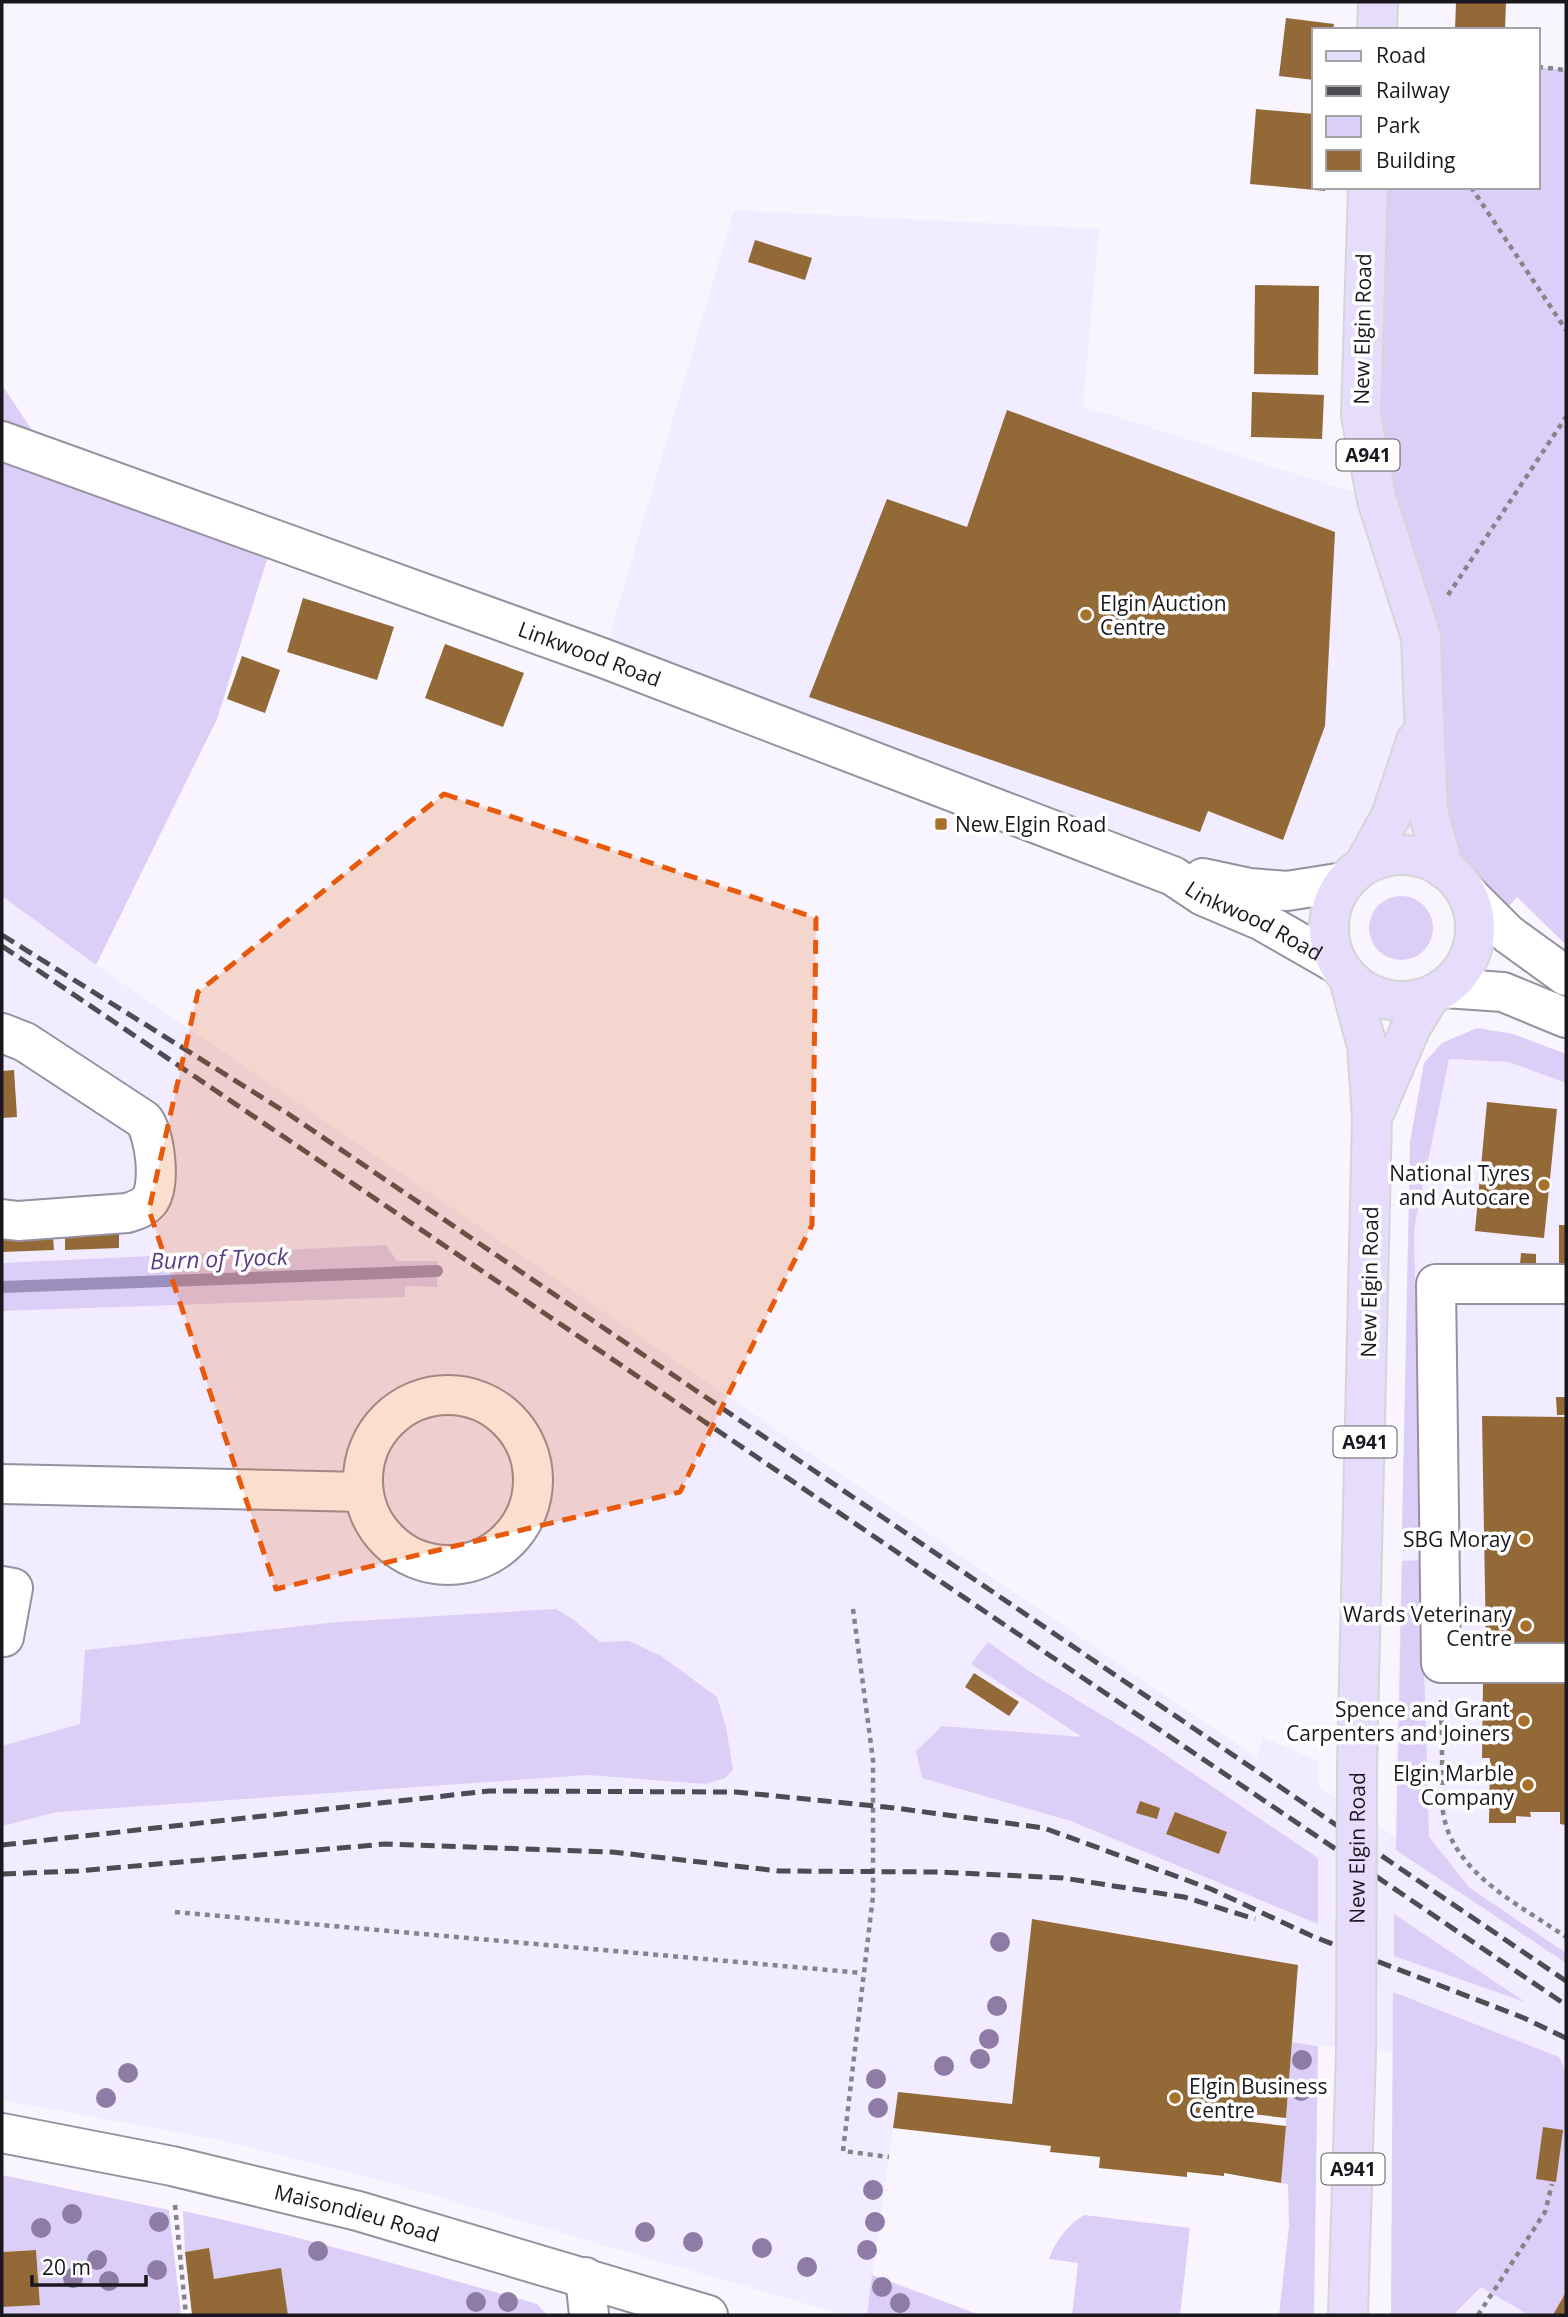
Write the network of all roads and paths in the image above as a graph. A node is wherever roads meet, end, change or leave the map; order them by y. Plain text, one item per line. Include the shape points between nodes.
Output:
1 (1378, 2) edge
2 (1377, 28) edge
3 (1540, 67) edge
4 (1566, 70) edge
5 (1368, 189) edge
6 (1472, 189) edge
7 (1566, 330) edge
8 (1566, 417) edge
9 (2, 441) edge
10 (1421, 637) junction
11 (1423, 715) junction
12 (1354, 873) junction
13 (1173, 876) junction
14 (1455, 880) junction
15 (1343, 971) junction
16 (1566, 976) edge
17 (1437, 992) junction
18 (1566, 1018) edge
19 (2, 1033) edge
20 (1372, 1117) junction
21 (2, 1219) edge
22 (1566, 1284) edge
23 (2, 1484) edge
24 (363, 1492) junction
25 (2, 1586) edge
26 (853, 1608) dead end
27 (2, 1637) edge
28 (1441, 1663) junction
29 (1566, 1663) edge
30 (175, 1912) dead end
31 (1566, 1937) edge
32 (862, 1973) junction
33 (2, 2133) edge
34 (889, 2157) dead end
35 (172, 2166) junction
36 (1552, 2185) dead end
37 (585, 2277) junction
38 (1351, 2306) edge
39 (186, 2315) edge
40 (589, 2315) edge
41 (708, 2315) edge
42 (1478, 2315) edge

1 - 2 main road
3 - 4 path
5 - 10 main road, New Elgin Road / A941 via 1360,416 1377,500
6 - 7 path
8 - 10 path
9 - 13 street, Linkwood Road via 603,658
10 - 11 main road, New Elgin Road / A941
11 - 12 main road, New Elgin Road / A941 via 1391,816
11 - 14 main road, New Elgin Road / A941 via 1428,811
12 - 13 street, Linkwood Road via 1287,891
12 - 14 main road via 1401,854 1423,858
12 - 15 main road via 1332,903 1328,929
13 - 15 street, Linkwood Road via 1203,896 1262,921
14 - 16 street via 1508,934
14 - 17 main road via 1475,922 1472,949 1466,964
15 - 17 main road via 1363,991 1391,1002
15 - 20 main road, New Elgin Road / A941 via 1367,1046
17 - 18 street via 1503,992
17 - 20 main road, New Elgin Road / A941 via 1394,1061
19 - 21 street via 25,1042 145,1120 154,1143 155,1189 142,1208 127,1213
20 - 38 main road, New Elgin Road / A941, bridge via 1357,1767
22 - 28 street via 1436,1284
23 - 24 street
24 - 24 street via 373,1522 391,1543 414,1558 440,1565 467,1563 492,1553 512,1537 526,1515 533,1490 531,1463 522,1439 506,1418 460,1395 434,1396 408,1405 386,1421 371,1443 363,1469
25 - 27 street via 13,1588
26 - 32 path via 873,1760 873,1896
28 - 29 street
28 - 31 path via 1446,1829 1478,1875
30 - 32 path
32 - 34 path via 843,2151
33 - 35 street, Maisondieu Road
35 - 37 street, Maisondieu Road via 358,2211
35 - 39 path
36 - 42 path via 1545,2212
37 - 40 street
37 - 41 street, Maisondieu Road

